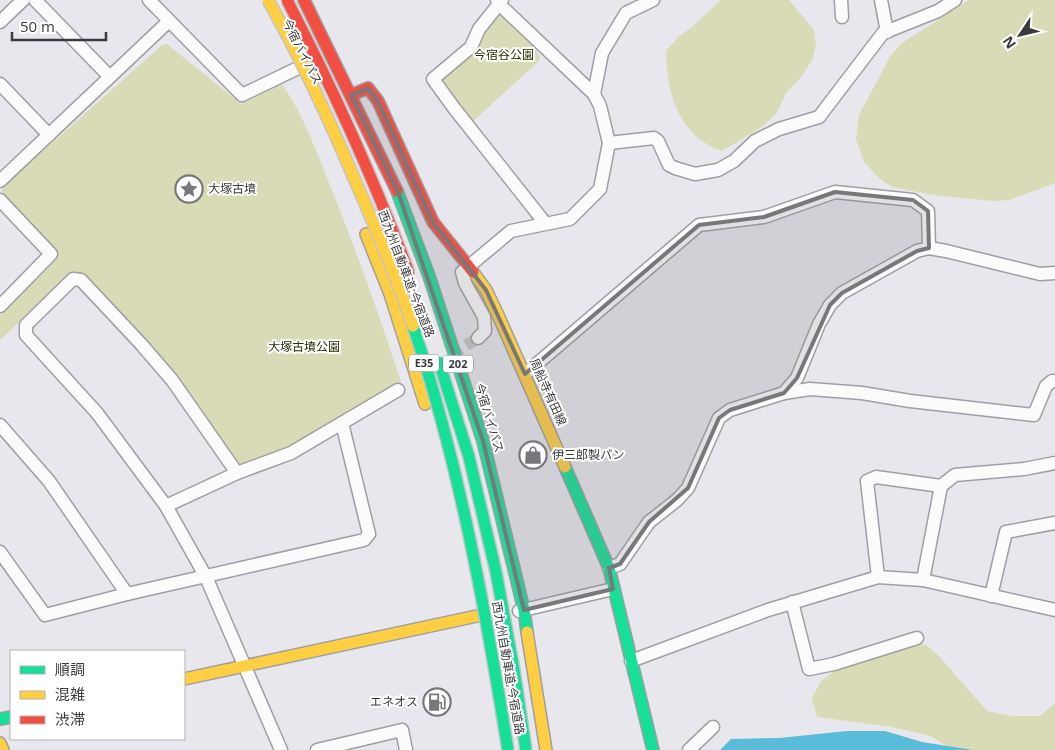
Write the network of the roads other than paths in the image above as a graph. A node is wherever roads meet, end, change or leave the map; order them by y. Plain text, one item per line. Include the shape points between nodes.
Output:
1 (24, 0) edge
2 (35, 0) edge
3 (149, 0) edge
4 (260, 0) edge
5 (268, 0) edge
6 (287, 0) edge
7 (304, 0) edge
8 (653, 0) edge
9 (841, 0) edge
10 (881, 0) edge
11 (955, 0) edge
12 (499, 1) edge
13 (842, 17) dead end
14 (169, 20) junction
15 (0, 22) edge
16 (887, 32) junction
17 (296, 69) junction
18 (109, 76) junction
19 (0, 84) edge
20 (594, 94) junction
21 (351, 95) junction
22 (49, 135) junction
23 (609, 143) junction
24 (0, 181) edge
25 (0, 200) edge
26 (546, 224) junction
27 (929, 248) junction
28 (468, 265) junction
29 (1055, 273) edge
30 (414, 288) dead end
31 (0, 306) edge
32 (478, 338) tunnel mouth
33 (436, 352) dead end
34 (525, 374) junction
35 (1055, 382) edge
36 (398, 390) dead end
37 (784, 393) junction
38 (430, 422) dead end
39 (342, 423) junction
40 (0, 425) edge
41 (435, 440) dead end
42 (1055, 463) edge
43 (237, 473) junction
44 (941, 486) junction
45 (166, 506) junction
46 (1055, 523) edge
47 (0, 552) edge
48 (609, 568) junction
49 (206, 577) junction
50 (878, 577) junction
51 (922, 580) junction
52 (612, 589) junction
53 (127, 594) junction
54 (991, 596) junction
55 (792, 602) junction
56 (524, 610) junction
57 (1055, 610) edge
58 (477, 616) junction
59 (917, 638) dead end
60 (631, 661) junction
61 (244, 666) junction
62 (185, 679) edge
63 (713, 726) dead end
64 (0, 743) edge
65 (3, 750) edge
66 (281, 750) edge
67 (317, 750) edge
68 (406, 750) edge
69 (498, 750) edge
70 (508, 750) edge
71 (526, 750) edge
72 (546, 750) edge
73 (653, 750) edge
74 (688, 750) edge

1 - 15 street
2 - 18 street
3 - 14 street
4 - 17 main road, 今宿バイパス
5 - 70 main road, 西九州自動車道;今宿道路 / E35, bridge via 306,68 344,154 400,292 423,360 481,590
6 - 30 main road, 西九州自動車道;今宿道路, bridge via 360,148
7 - 21 main road, 今宿バイパス / 202
8 - 20 street via 626,13 602,53
9 - 13 street
10 - 16 street
11 - 16 street
12 - 20 street
12 - 26 street via 479,29 472,47 433,79
14 - 17 street via 242,95
14 - 18 street
16 - 23 street via 819,117 779,129 755,141 734,161 718,170 695,174 675,168 669,165 658,140 654,138
17 - 38 main road, 今宿バイパス via 341,170 390,294
18 - 22 street
19 - 22 street
20 - 23 street
21 - 28 main road, 周船寺有田線 via 368,88 378,100 433,222
21 - 56 main road, 今宿バイパス / 202 via 399,194 429,276 482,441
22 - 24 street
23 - 26 street via 600,189 570,219
25 - 31 street via 51,254
26 - 28 street via 511,231
27 - 29 street via 1040,274
27 - 34 street via 928,211 913,200 835,192 764,218 699,225
27 - 37 street via 917,251 842,293 822,318 797,378
28 - 32 street via 462,272 465,282 484,316 484,331
28 - 34 main road, 周船寺有田線 via 486,290
33 - 71 main road, 西九州自動車道;今宿道路 / E35, bridge via 469,457 496,572
34 - 48 main road, 周船寺有田線
35 - 37 street via 1046,386 1034,415 862,393 810,389
36 - 39 street
37 - 48 street via 730,410 719,418 688,488 649,522 620,564
39 - 43 street via 291,453
39 - 49 street via 369,534 364,540
40 - 53 street via 49,481
41 - 58 main road
42 - 44 street via 955,475
43 - 45 street
43 - 45 street via 172,380 142,344 82,280 73,279 26,325 26,334 97,412
44 - 50 street via 876,477 867,481
44 - 51 street
45 - 49 street
46 - 54 street via 1006,532
47 - 53 street via 45,615
48 - 52 main road, 周船寺有田線
49 - 53 street
49 - 61 street
50 - 51 street
50 - 55 street
51 - 54 street
52 - 56 street
52 - 60 main road, 周船寺有田線
54 - 57 street
55 - 59 street via 809,668 834,664
55 - 60 street
56 - 58 street
56 - 72 main road, 今宿バイパス / 202
58 - 61 main road
58 - 69 main road
60 - 73 main road, 周船寺有田線
61 - 62 main road
61 - 66 street
63 - 74 street
64 - 65 main road
67 - 68 street via 402,730

